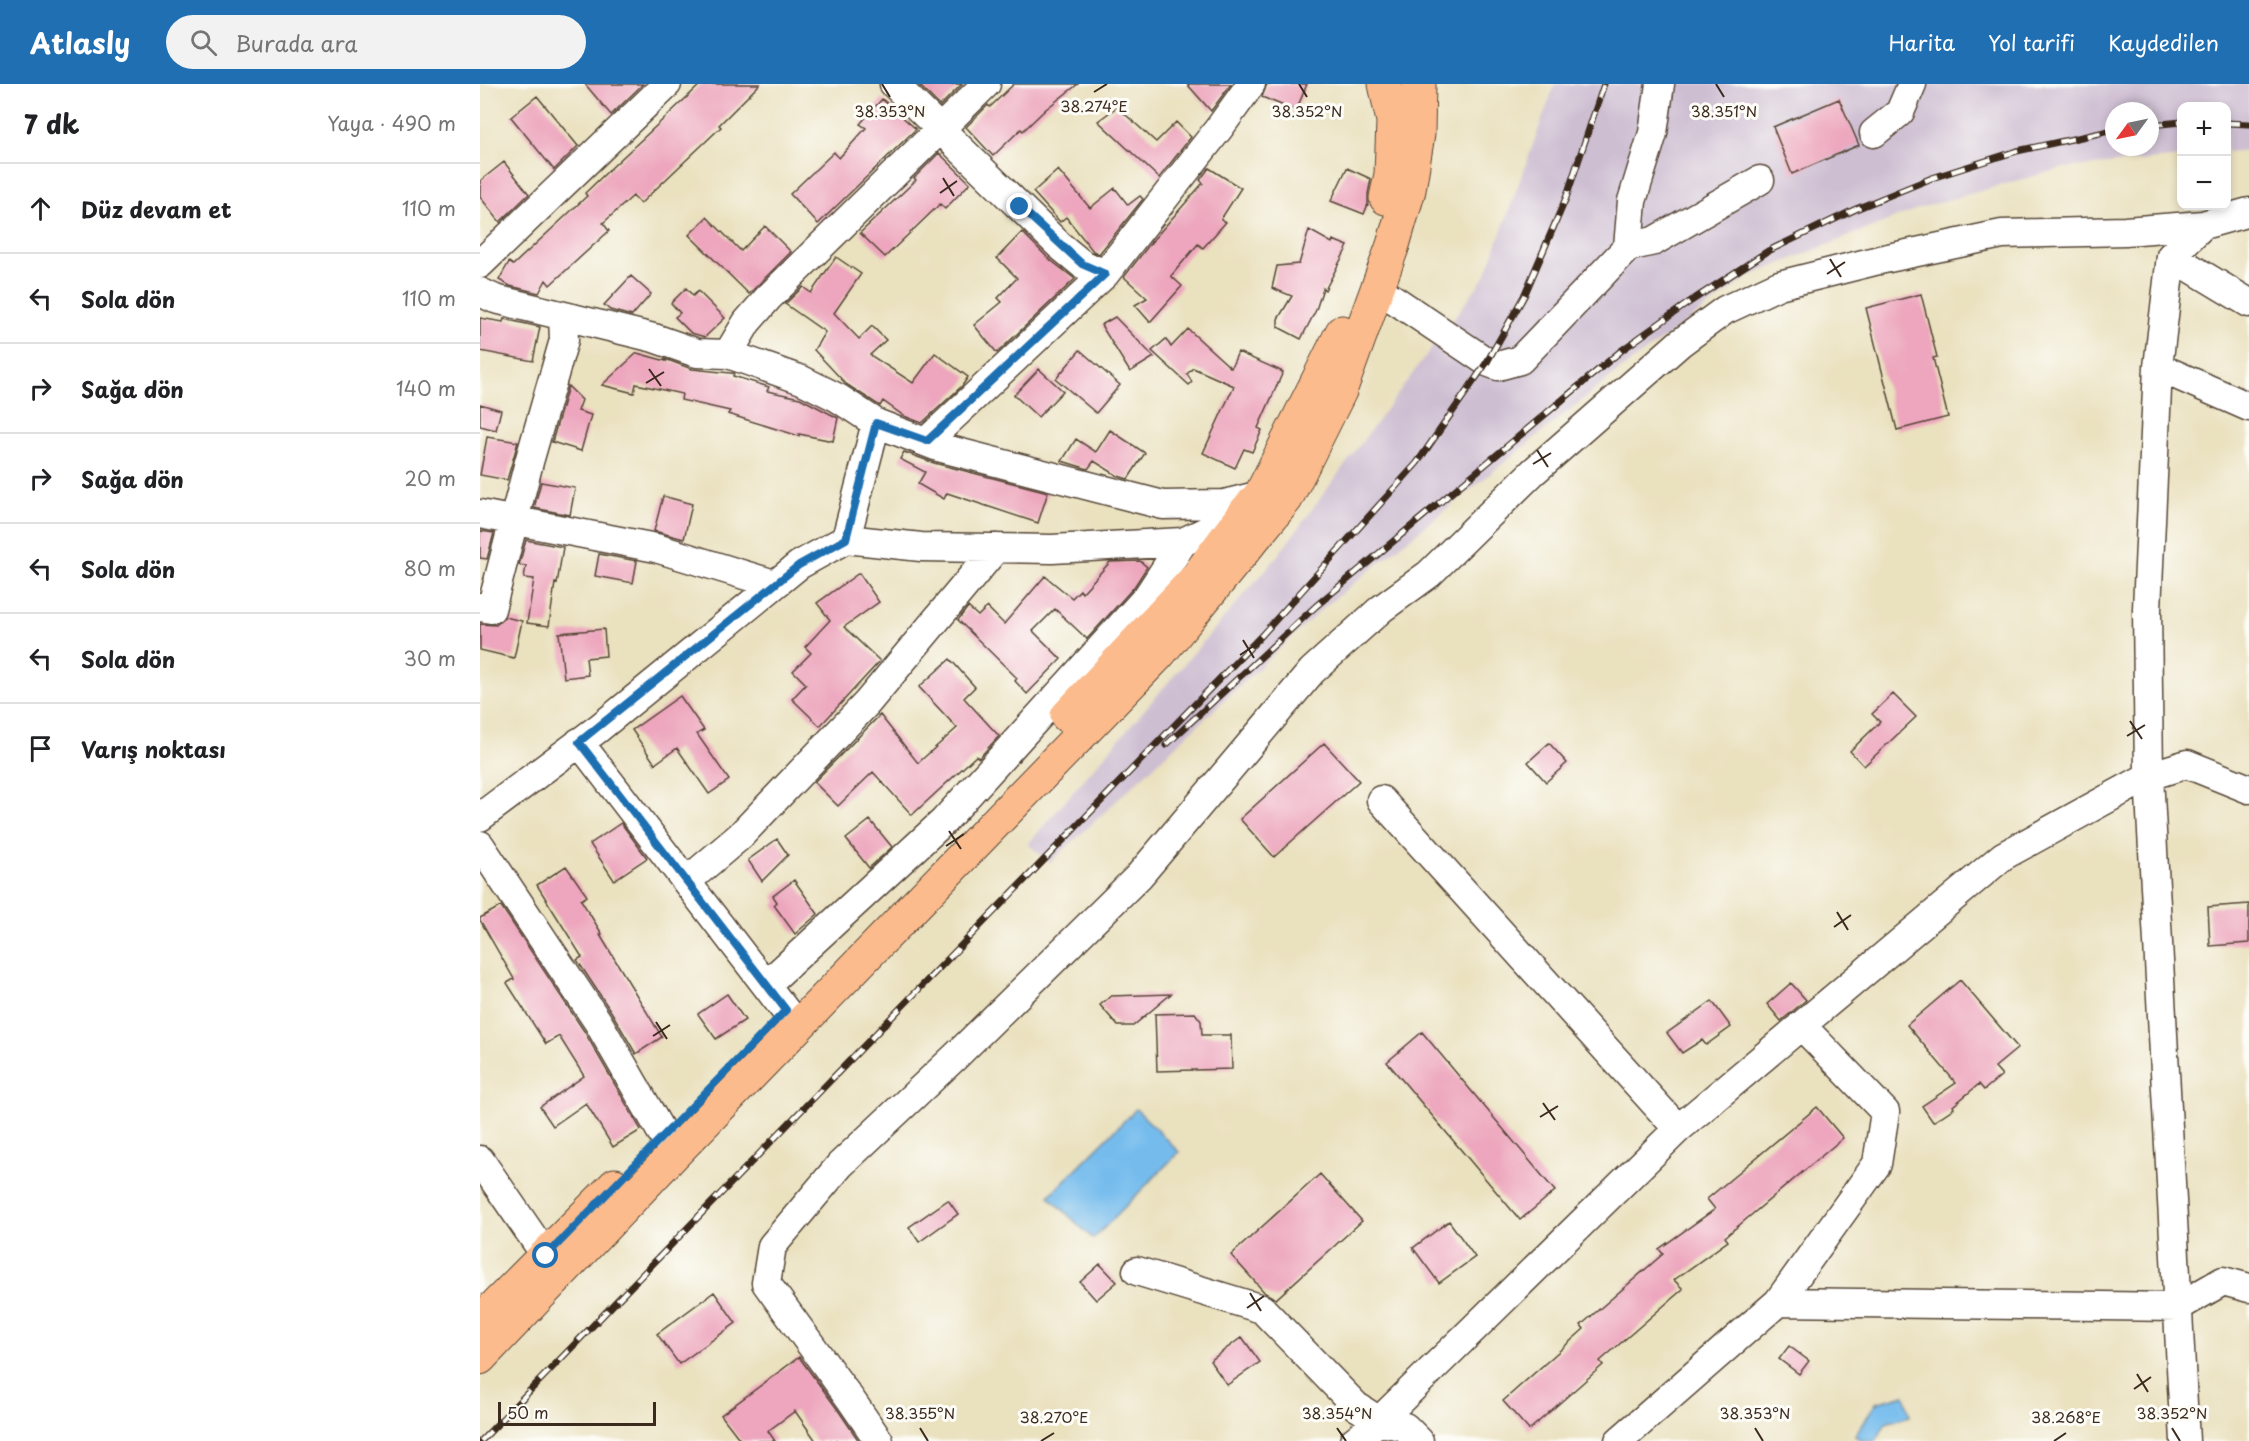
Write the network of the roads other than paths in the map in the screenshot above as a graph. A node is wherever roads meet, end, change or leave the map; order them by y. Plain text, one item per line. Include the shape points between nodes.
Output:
1 (667, 84) edge
2 (894, 84) edge
3 (986, 84) edge
4 (1251, 84) edge
5 (1385, 84) edge
6 (1419, 84) edge
7 (1660, 84) edge
8 (1912, 84) edge
9 (942, 129) junction
10 (1874, 133) dead end
11 (1760, 180) dead end
12 (2249, 213) edge
13 (2204, 225) junction
14 (1628, 247) junction
15 (2171, 256) junction
16 (480, 264) edge
17 (1105, 274) junction
18 (1377, 288) junction
19 (480, 292) edge
20 (2249, 303) edge
21 (563, 316) junction
22 (728, 354) junction
23 (2158, 367) junction
24 (2249, 407) edge
25 (876, 423) junction
26 (927, 441) junction
27 (1264, 502) junction
28 (480, 514) edge
29 (513, 521) junction
30 (846, 539) junction
31 (1183, 542) junction
32 (996, 548) junction
33 (774, 584) junction
34 (480, 607) edge
35 (579, 742) junction
36 (2149, 776) junction
37 (2249, 789) edge
38 (1381, 800) dead end
39 (480, 817) edge
40 (480, 845) edge
41 (687, 881) junction
42 (767, 984) junction
43 (792, 1018) junction
44 (1801, 1025) junction
45 (1678, 1129) junction
46 (669, 1144) junction
47 (480, 1160) edge
48 (553, 1266) junction
49 (1137, 1271) dead end
50 (2249, 1288) edge
51 (1778, 1302) junction
52 (2178, 1307) junction
53 (480, 1321) edge
54 (480, 1358) edge
55 (1379, 1421) junction
56 (879, 1441) edge
57 (1354, 1441) edge
58 (1419, 1441) edge
59 (1619, 1441) edge
60 (2185, 1441) edge

1 - 16 street
2 - 9 street
3 - 9 street
4 - 17 street
5 - 27 main road via 1393,121 1391,174 1378,239 1341,334
6 - 18 main road via 1418,134 1409,190
7 - 14 street via 1653,133 1632,201
8 - 10 street via 1900,112
9 - 17 street via 1060,246 1082,264
9 - 22 street via 768,298 747,322
11 - 14 street via 1654,241
12 - 13 street
13 - 15 street
13 - 56 street via 2002,234 1779,285 1725,310 1598,414 1429,574 1380,609 1312,671 1139,876 840,1165 772,1246 766,1283
14 - 18 street via 1520,360 1498,366
15 - 20 street
15 - 23 street
17 - 26 street
18 - 27 main road via 1340,391
19 - 21 street
21 - 22 street via 654,338 697,353
21 - 29 street via 564,340
22 - 25 street via 802,380
23 - 24 street
23 - 36 street via 2147,609
25 - 26 street
25 - 30 street
26 - 27 street via 1163,505
27 - 31 street
27 - 43 main road
27 - 43 main road via 1159,654
28 - 29 street
29 - 33 street via 656,548
29 - 34 street via 491,609
30 - 32 street via 921,547
30 - 33 street
31 - 32 street
31 - 42 street via 1147,597 944,821
32 - 41 street via 867,703 740,837
33 - 35 street
35 - 39 street
35 - 41 street
36 - 37 street via 2187,764
36 - 44 street via 2003,856
36 - 52 street
38 - 45 street
40 - 46 street via 598,1022
41 - 42 street
42 - 43 street
43 - 46 main road
44 - 45 street
44 - 51 street via 1885,1112 1876,1164
45 - 55 street
46 - 48 main road
47 - 48 street
48 - 53 main road
48 - 54 main road
49 - 55 street via 1262,1309 1356,1406
50 - 52 street via 2223,1281
51 - 52 street
51 - 59 street
52 - 60 street
55 - 57 street
55 - 58 street via 1405,1427

